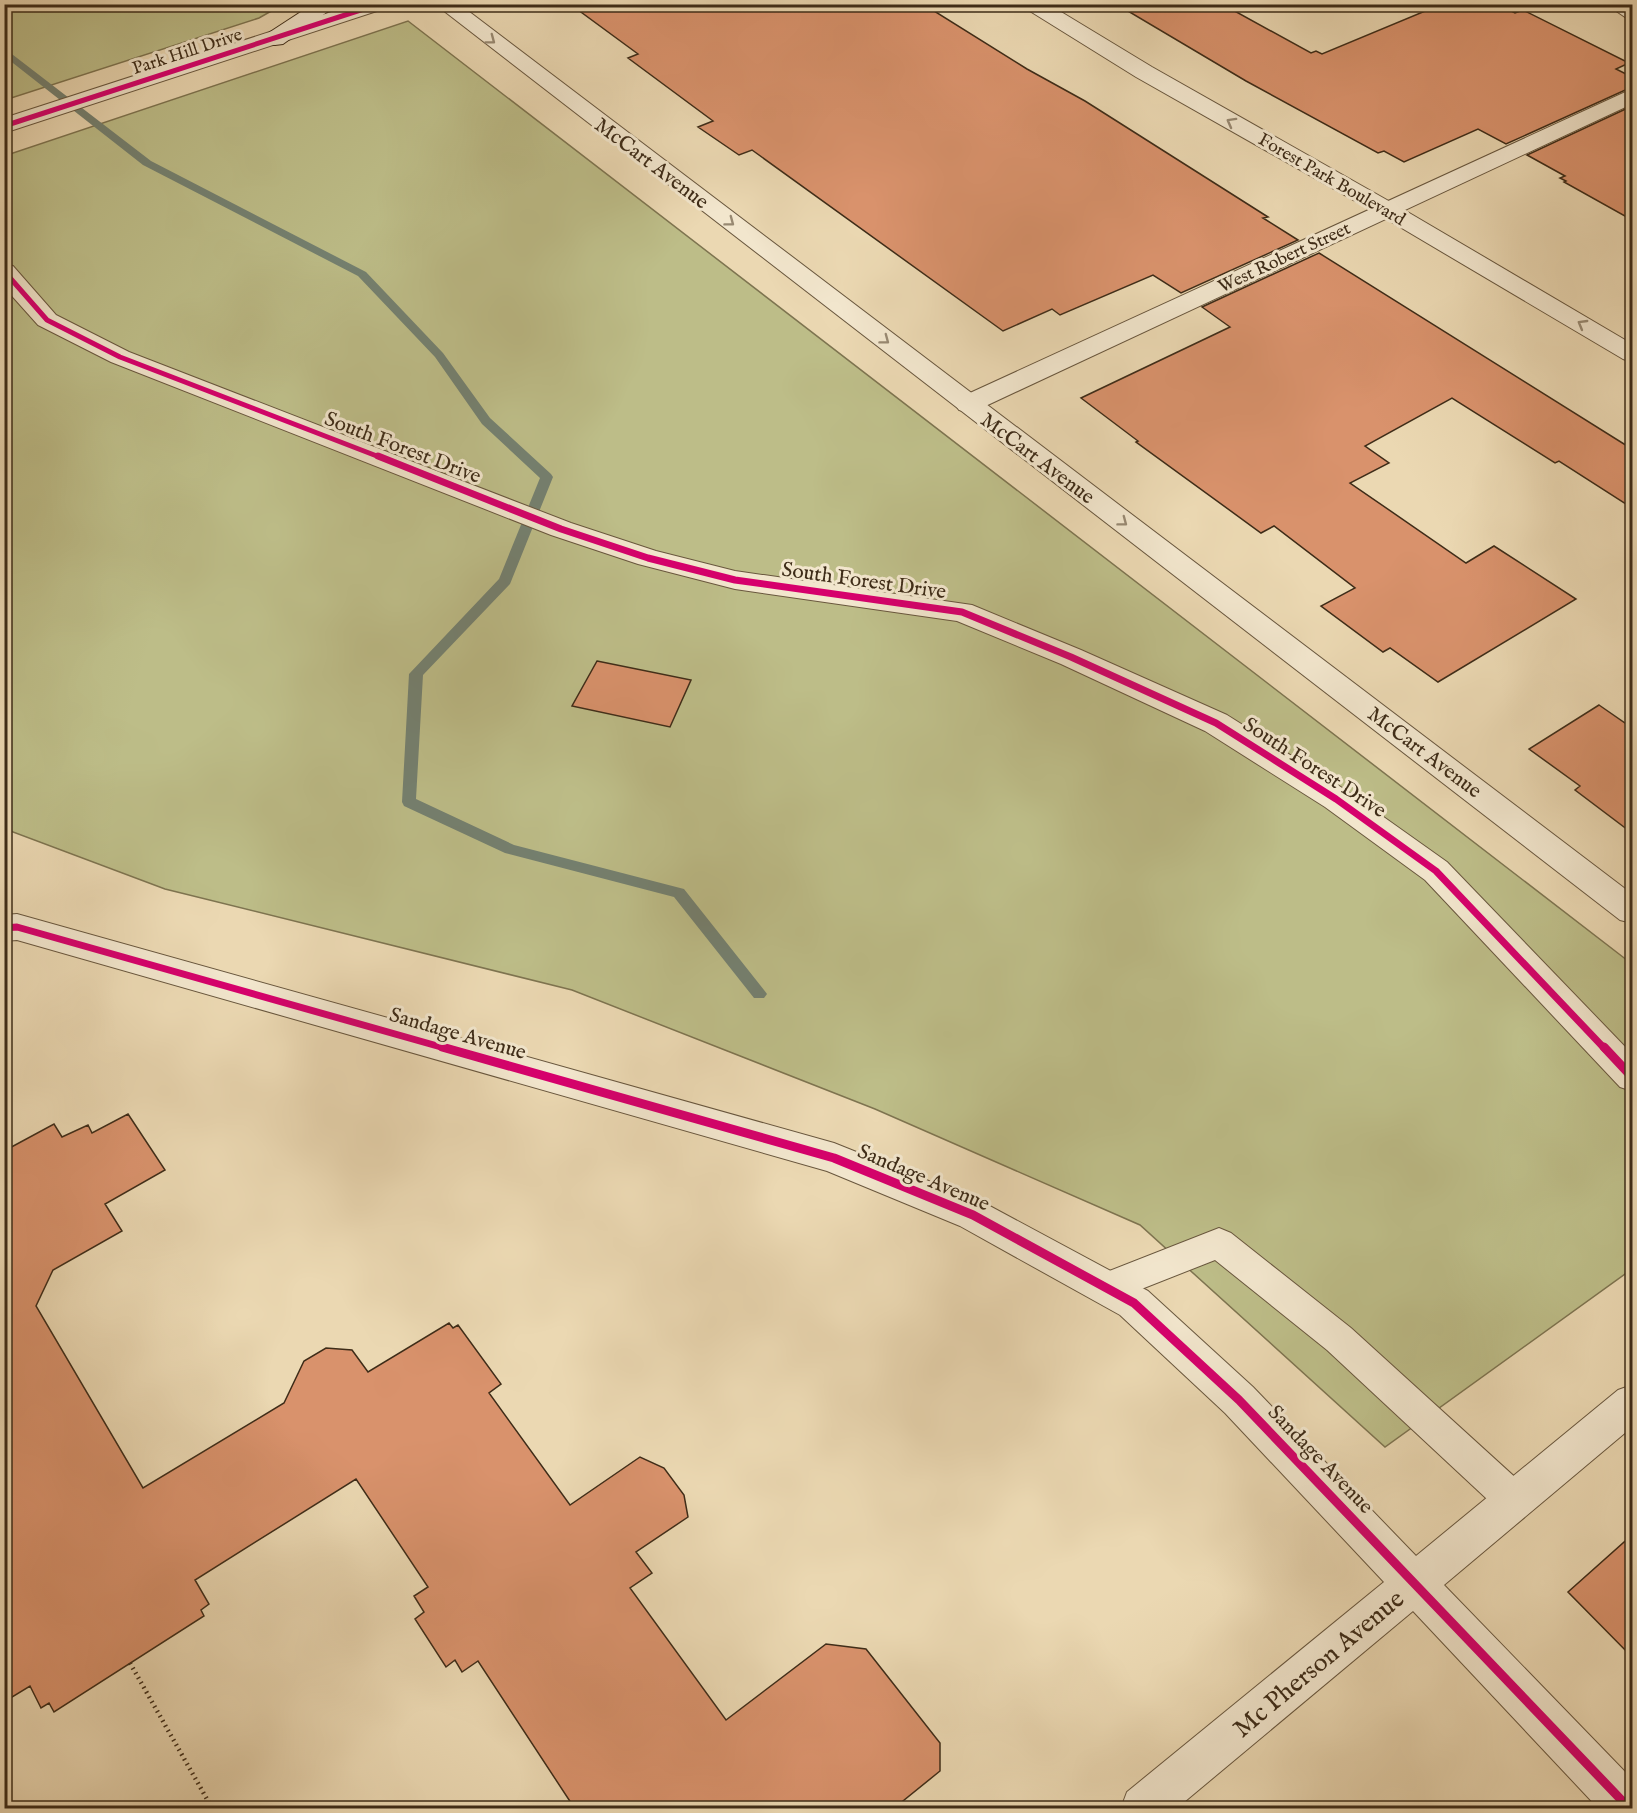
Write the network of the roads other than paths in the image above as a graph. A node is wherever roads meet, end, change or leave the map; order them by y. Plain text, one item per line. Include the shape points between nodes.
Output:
1 (328, 4) edge
2 (379, 4) edge
3 (445, 4) edge
4 (1032, 4) edge
5 (1616, 4) edge
6 (1632, 13) edge
7 (275, 39) junction
8 (1632, 96) edge
9 (4, 126) edge
10 (1386, 209) junction
11 (4, 271) edge
12 (1632, 354) edge
13 (968, 404) junction
14 (1632, 910) edge
15 (4, 927) edge
16 (1632, 1077) edge
17 (1106, 1288) junction
18 (1632, 1402) edge
19 (1515, 1501) junction
20 (1414, 1583) junction
21 (1143, 1809) edge
22 (1629, 1809) edge

1 - 7 street
2 - 7 street, Park Hill Drive
3 -> 13 street, McCart Avenue
10 -> 4 street, Forest Park Boulevard
5 - 6 street
7 - 9 street, Park Hill Drive
8 - 10 street, West Robert Street
12 -> 10 street, Forest Park Boulevard
10 - 13 street, West Robert Street
11 - 16 street, South Forest Drive via 46,320 120,357 555,527 648,558 735,579 962,612 1216,723 1336,799 1436,871
13 -> 14 street, McCart Avenue
15 - 17 street, Sandage Avenue via 17,927 834,1158 973,1215
17 - 19 lane via 1219,1243 1339,1339
17 - 20 street, Sandage Avenue via 1134,1303 1239,1400
18 - 19 street, Mc Pherson Avenue
19 - 20 street, Mc Pherson Avenue
20 - 21 street, Mc Pherson Avenue
20 - 22 street, Sandage Avenue

